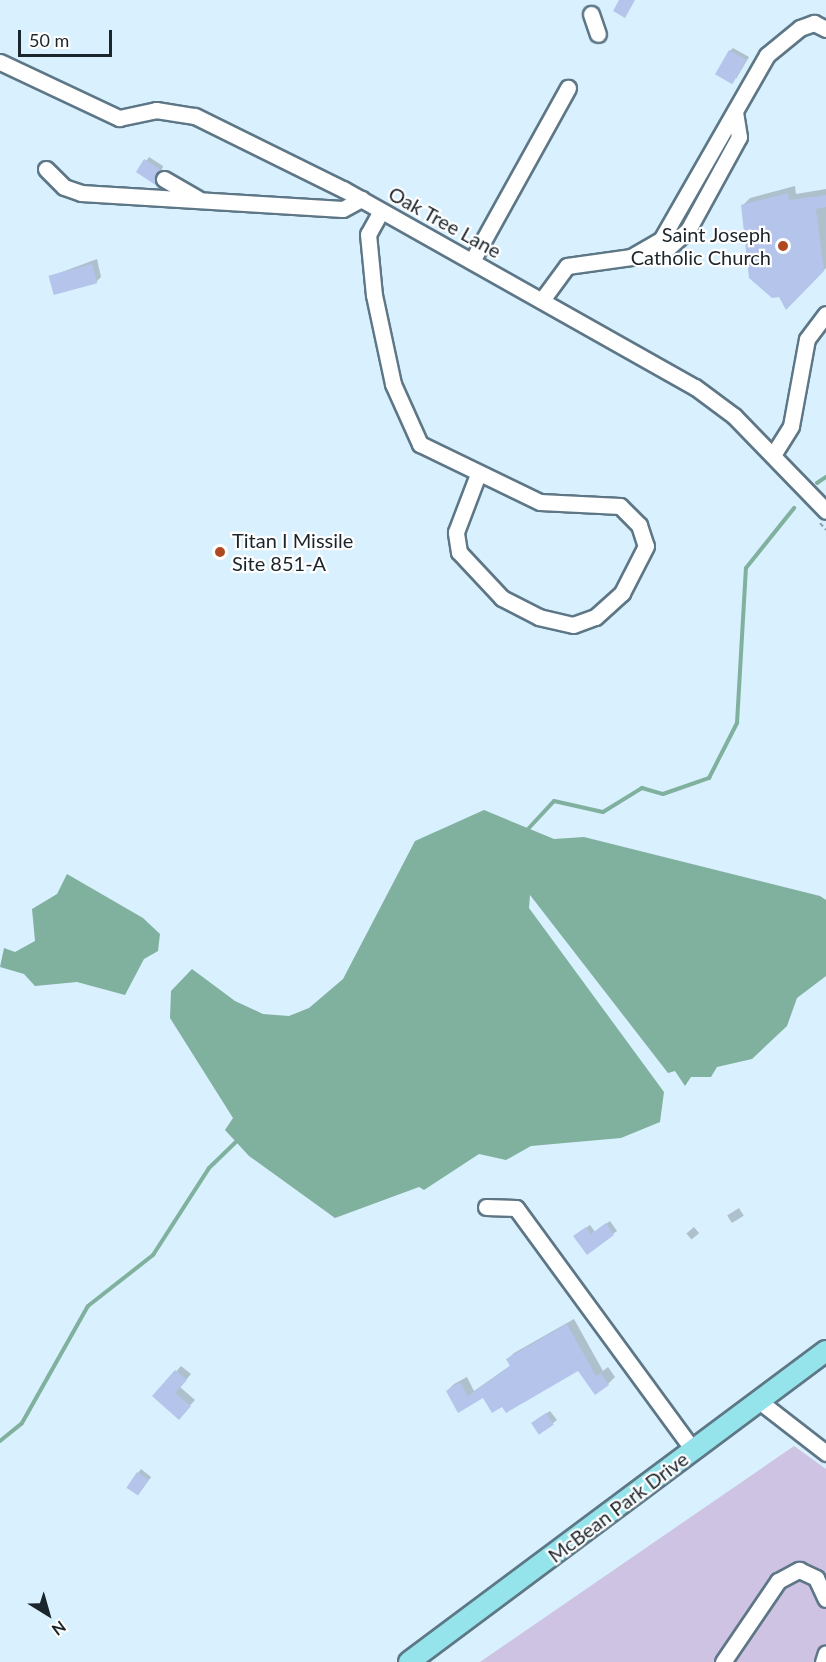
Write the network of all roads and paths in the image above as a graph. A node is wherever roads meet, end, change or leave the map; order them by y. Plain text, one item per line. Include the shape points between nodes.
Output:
1 (591, 14) dead end
2 (826, 29) edge
3 (598, 34) dead end
4 (0, 62) edge
5 (568, 88) dead end
6 (735, 111) junction
7 (739, 137) junction
8 (715, 146) junction
9 (46, 169) dead end
10 (164, 179) dead end
11 (361, 200) junction
12 (204, 202) junction
13 (381, 211) junction
14 (631, 256) junction
15 (472, 261) junction
16 (542, 300) junction
17 (826, 314) edge
18 (773, 455) junction
19 (478, 474) junction
20 (826, 511) edge
21 (486, 1207) dead end
22 (826, 1351) edge
23 (759, 1401) junction
24 (693, 1450) junction
25 (826, 1453) edge
26 (826, 1599) edge
27 (826, 1653) edge
28 (409, 1662) edge
29 (723, 1662) edge
30 (823, 1662) edge

1 - 3 street
2 - 6 street via 814,23 800,28 767,55
4 - 11 street, Oak Tree Lane via 119,118 156,110 195,116
5 - 15 street
6 - 7 street
6 - 8 street
7 - 8 street
7 - 14 street via 680,240 652,255
8 - 14 street via 661,240
9 - 12 street via 64,187 81,193
10 - 12 street
11 - 12 street via 343,209
11 - 13 street, Oak Tree Lane
13 - 15 street, Oak Tree Lane
13 - 19 street via 368,234 393,384 420,444
14 - 16 street via 567,266
15 - 16 street, Oak Tree Lane
16 - 18 street, Oak Tree Lane via 695,387
17 - 18 street via 807,339 791,426
18 - 20 street, Oak Tree Lane
19 - 19 street via 540,502 620,506 639,525 646,546 622,593 595,617 573,625 538,617 502,598 459,552 456,532
21 - 24 street via 516,1208
22 - 23 main road, McBean Park Drive
23 - 24 main road, McBean Park Drive
23 - 25 street
24 - 28 main road, McBean Park Drive
26 - 29 street via 816,1578 799,1570 778,1581
27 - 30 street

